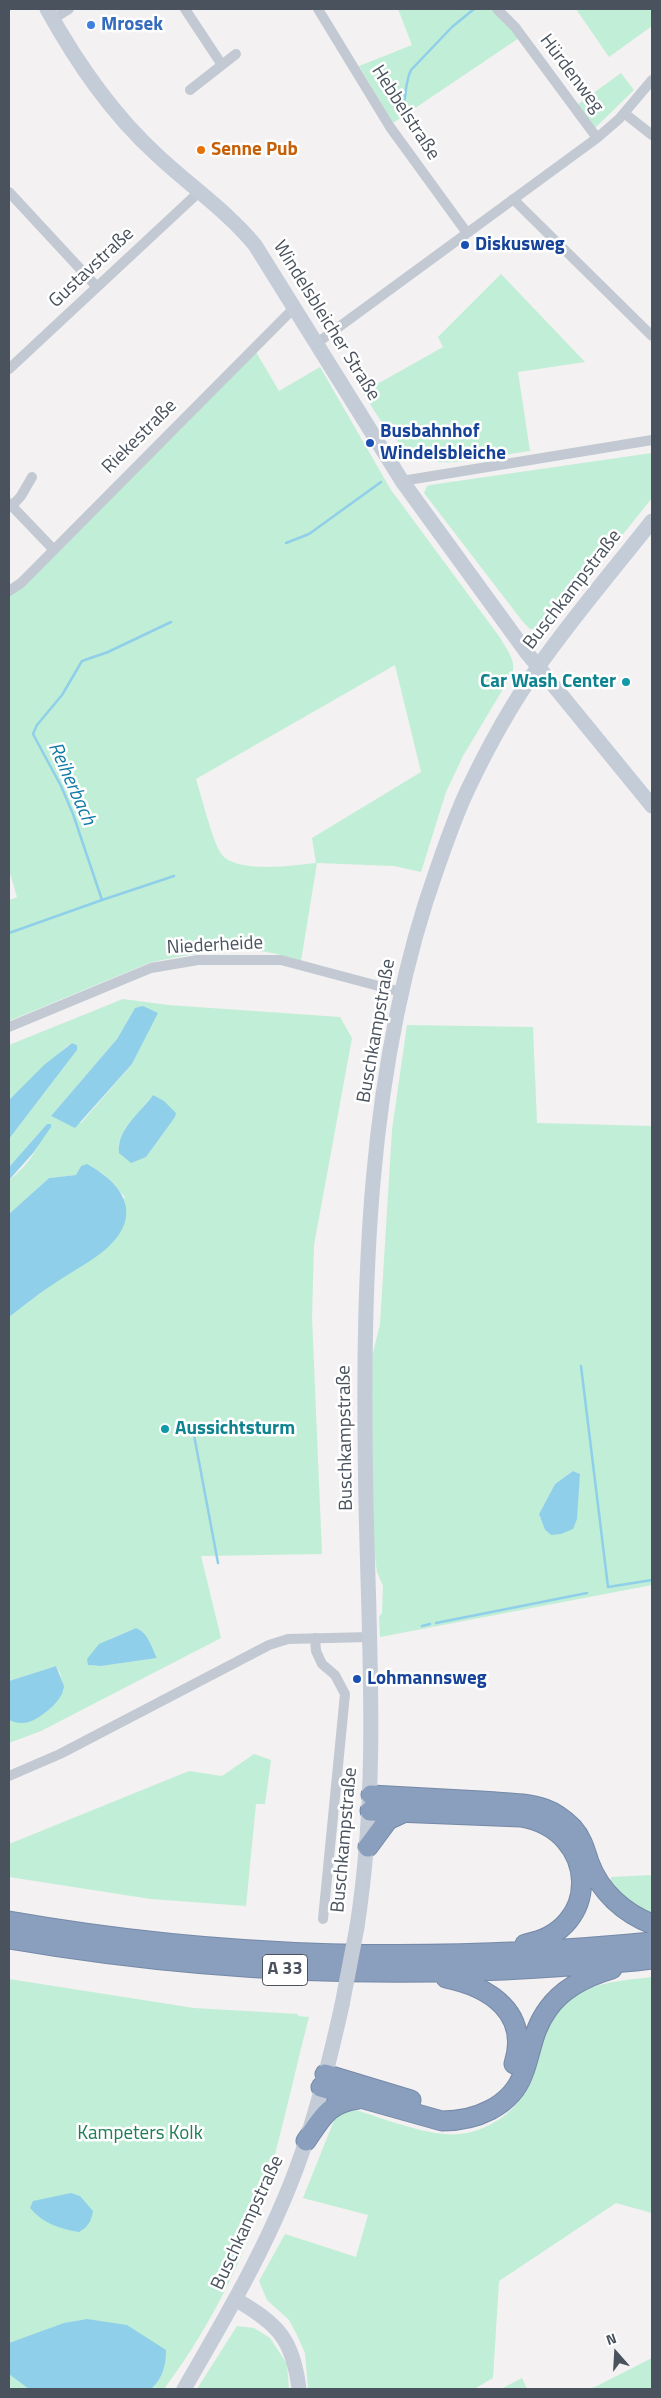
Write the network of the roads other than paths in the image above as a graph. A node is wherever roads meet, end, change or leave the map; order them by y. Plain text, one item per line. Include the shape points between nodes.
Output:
1 (68, 9) edge
2 (185, 9) edge
3 (318, 9) edge
4 (497, 9) edge
5 (50, 14) edge
6 (236, 54) dead end
7 (222, 65) junction
8 (652, 80) edge
9 (190, 90) dead end
10 (624, 113) junction
11 (652, 134) edge
12 (597, 138) junction
13 (9, 192) edge
14 (199, 192) junction
15 (513, 199) junction
16 (467, 233) junction
17 (97, 288) junction
18 (295, 307) junction
19 (652, 336) edge
20 (318, 343) junction
21 (9, 369) edge
22 (652, 440) edge
23 (32, 477) dead end
24 (402, 481) junction
25 (10, 504) edge
26 (652, 521) edge
27 (54, 550) junction
28 (9, 591) edge
29 (538, 667) junction
30 (652, 806) edge
31 (401, 992) junction
32 (9, 1026) edge
33 (370, 1637) junction
34 (316, 1638) junction
35 (9, 1776) edge
36 (370, 1803) junction
37 (407, 1812) junction
38 (368, 1847) junction
39 (323, 1919) dead end
40 (9, 1921) edge
41 (652, 1924) edge
42 (9, 1939) edge
43 (652, 1942) edge
44 (647, 1960) edge
45 (417, 1965) junction
46 (323, 2081) junction
47 (359, 2099) junction
48 (306, 2141) junction
49 (235, 2299) junction
50 (184, 2389) edge
51 (299, 2389) edge

1 - 5 street, Windelsbleicher Straße
2 - 7 street
3 - 16 street, Hebbelstraße via 390,127
4 - 12 street, Hürdenweg
5 - 14 main road, Windelsbleicher Straße via 81,67 120,118
6 - 7 street
7 - 9 street
8 - 10 street
10 - 11 street
10 - 12 street
12 - 15 street
13 - 17 street
14 - 17 street, Gustavstraße
14 - 18 main road, Windelsbleicher Straße via 250,239
15 - 16 street
15 - 19 street
16 - 20 street
17 - 21 street, Gustavstraße
18 - 20 main road, Windelsbleicher Straße
18 - 27 street, Riekestraße
20 - 24 main road, Windelsbleicher Straße
22 - 24 street
23 - 25 street via 21,496
24 - 29 main road, Windelsbleicher Straße
25 - 27 street
26 - 29 main road, Buschkampstraße
27 - 28 street, Riekestraße
29 - 30 main road, Windelsbleicher Straße
29 - 31 main road, Buschkampstraße via 483,759 456,817 426,900
31 - 32 street, Niederheide via 281,960 198,960 150,968
31 - 33 main road, Buschkampstraße via 385,1082 369,1266 364,1378
33 - 34 street
33 - 36 main road, Buschkampstraße
34 - 35 street via 288,1639 269,1644 60,1754
34 - 39 street, Buschkampstraße via 316,1651 322,1664 335,1675 345,1694
36 - 37 highway
36 - 38 main road, Buschkampstraße
36 - 41 highway via 518,1804 544,1809 574,1829 584,1844 600,1884 613,1900 631,1915
37 - 38 highway via 388,1820
37 - 45 highway via 536,1819 560,1832 569,1843 580,1866 582,1880 580,1898 572,1915 564,1926 541,1941 515,1946 442,1947
38 - 46 main road, Buschkampstraße, bridge via 357,1927
40 - 45 highway, A 33 via 229,1950
42 - 45 highway, A 33 via 151,1959 262,1969
43 - 45 highway, A 33 via 502,1953
44 - 45 highway, A 33 via 500,1970
44 - 47 highway via 590,1977 558,1997 538,2025 524,2074 517,2086 492,2110 476,2117 442,2121
45 - 46 highway via 489,1992 503,2005 513,2021 518,2039 512,2072 502,2087 488,2099 460,2109 438,2108
46 - 47 highway
46 - 48 main road, Buschkampstraße
47 - 48 highway via 327,2111
48 - 49 main road, Buschkampstraße via 267,2235
49 - 50 main road, Buschkampstraße
49 - 51 main road via 261,2315 283,2335 294,2359

